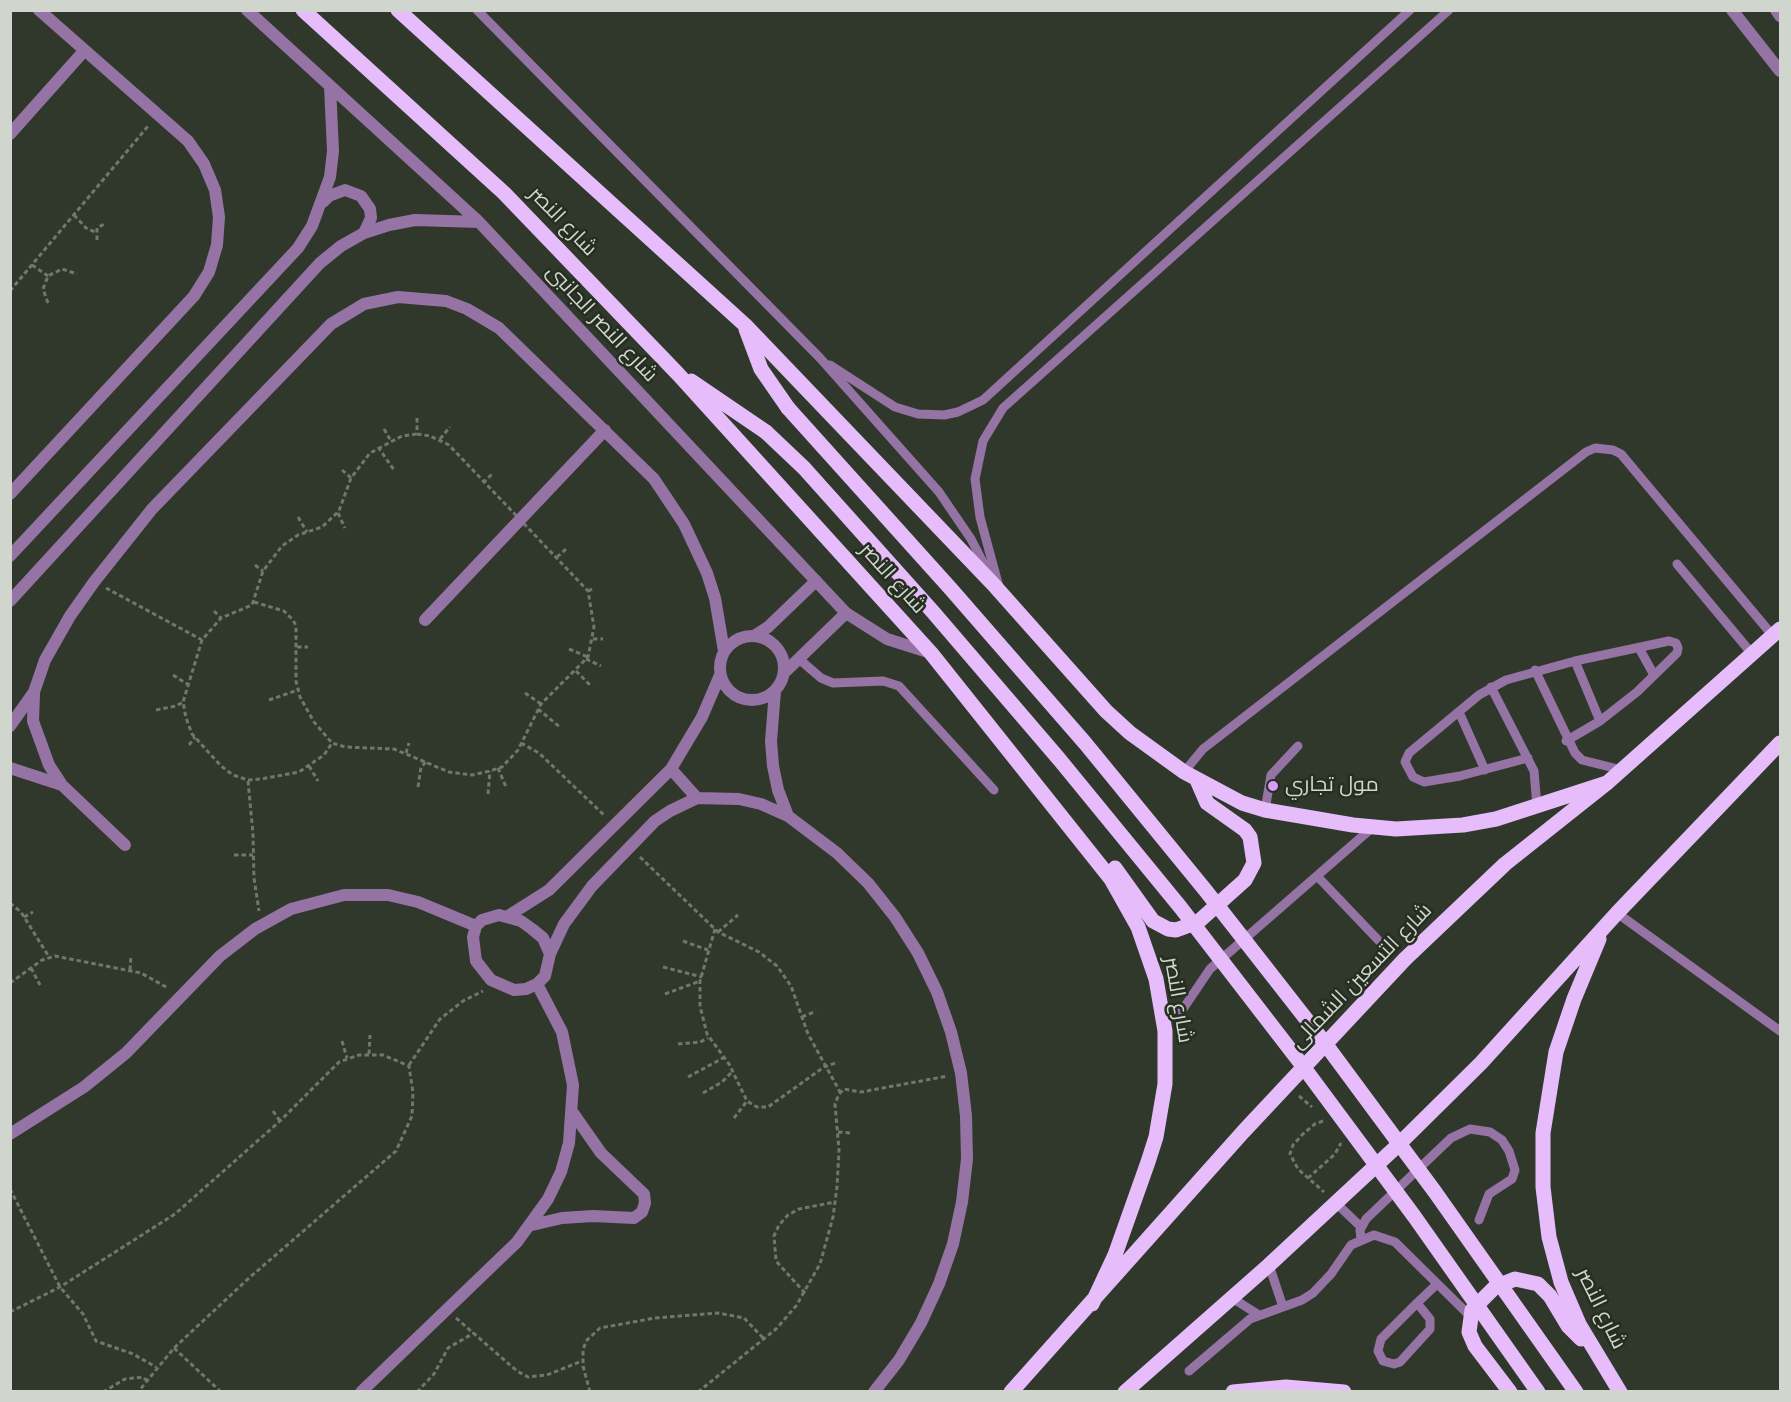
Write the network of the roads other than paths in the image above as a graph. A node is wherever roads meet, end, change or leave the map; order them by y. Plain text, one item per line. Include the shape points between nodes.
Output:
1 (39, 10) edge
2 (247, 10) edge
3 (303, 10) edge
4 (398, 10) edge
5 (477, 10) edge
6 (1410, 10) edge
7 (1449, 10) edge
8 (1732, 10) edge
9 (1776, 10) edge
10 (1780, 16) edge
11 (84, 51) junction
12 (1780, 71) edge
13 (330, 86) junction
14 (10, 134) edge
15 (323, 202) junction
16 (479, 222) junction
17 (364, 233) junction
18 (745, 325) junction
19 (820, 357) junction
20 (678, 374) junction
21 (605, 430) junction
22 (10, 494) edge
23 (10, 556) edge
24 (1677, 564) dead end
25 (816, 581) junction
26 (997, 588) junction
27 (10, 601) edge
28 (846, 613) junction
29 (425, 620) dead end
30 (1777, 632) edge
31 (754, 636) junction
32 (1639, 648) junction
33 (724, 651) junction
34 (931, 653) junction
35 (1753, 655) junction
36 (799, 659) junction
37 (1575, 662) junction
38 (1535, 670) junction
39 (784, 673) junction
40 (720, 675) junction
41 (1654, 675) junction
42 (1491, 687) junction
43 (775, 691) junction
44 (34, 692) junction
45 (1459, 712) junction
46 (1600, 721) junction
47 (10, 726) edge
48 (1566, 741) junction
49 (1780, 743) edge
50 (1298, 746) dead end
51 (1528, 758) junction
52 (10, 768) edge
53 (671, 769) junction
54 (1485, 770) junction
55 (1622, 770) junction
56 (1190, 776) junction
57 (1607, 783) junction
58 (62, 785) junction
59 (994, 790) dead end
60 (697, 798) junction
61 (1537, 807) junction
62 (1265, 810) junction
63 (788, 816) junction
64 (1373, 827) junction
65 (125, 845) dead end
66 (1094, 857) junction
67 (1317, 876) junction
68 (1617, 914) junction
69 (508, 916) junction
70 (476, 926) junction
71 (1604, 928) junction
72 (1380, 942) dead end
73 (550, 954) junction
74 (537, 984) junction
75 (1163, 1018) junction
76 (1780, 1031) edge
77 (573, 1113) junction
78 (10, 1134) edge
79 (1336, 1203) junction
80 (1479, 1220) dead end
81 (532, 1225) junction
82 (1361, 1227) junction
83 (1361, 1239) junction
84 (1269, 1265) junction
85 (1437, 1284) junction
86 (1232, 1298) junction
87 (1417, 1303) junction
88 (1092, 1304) junction
89 (1283, 1307) junction
90 (1259, 1315) junction
91 (1470, 1316) junction
92 (1592, 1345) junction
93 (1189, 1371) dead end
94 (361, 1392) edge
95 (874, 1392) edge
96 (1011, 1392) edge
97 (1125, 1392) edge
98 (1233, 1392) edge
99 (1344, 1392) edge
100 (1510, 1392) edge
101 (1538, 1392) edge
102 (1576, 1392) edge
103 (1620, 1392) edge

1 - 11 street
2 - 13 street, شارع النصر الجانبى
3 - 20 main road, شارع النصر via 504,193
4 - 18 main road
5 - 19 lane
6 - 19 lane via 983,400 958,412 918,414 885,400
7 - 26 lane via 1004,408 983,441 975,478
8 - 12 street
9 - 10 street
11 - 14 street
11 - 22 street via 188,141 204,164 215,190 219,217 217,245 209,272 194,296
13 - 15 street via 333,151
13 - 16 street, شارع النصر الجانبى
15 - 17 street via 345,190 361,195 371,218
15 - 23 street via 298,248
16 - 17 street via 415,220
16 - 25 street, شارع النصر الجانبى
17 - 27 street via 320,263
18 - 26 main road
18 - 102 main road, bridge via 761,369 788,408 1084,743 1322,1038
19 - 26 lane via 939,492 971,539
20 - 34 main road, شارع النصر
20 - 101 main road, bridge via 766,432 804,468 1059,759 1181,908 1414,1216
21 - 29 street
21 - 33 street via 654,479 684,524 709,581
21 - 44 street via 483,317 430,298 398,297 364,304 331,324 152,509 94,582 58,636
24 - 35 lane
25 - 28 street, شارع النصر الجانبى
25 - 31 street
26 - 56 main road via 1106,711 1130,734
28 - 34 street, شارع النصر الجانبى via 887,639
28 - 36 street
30 - 35 main road, شارع التسعين الشمالى
30 - 56 lane via 1621,454 1595,448 1203,749
31 - 33 street via 742,637
31 - 39 street via 767,639 777,648
32 - 37 lane
32 - 41 lane
32 - 41 lane via 1670,641 1678,645 1677,653
33 - 40 street
34 - 66 main road, شارع النصر
35 - 55 main road, شارع التسعين الشمالى
36 - 39 street
36 - 59 lane via 833,683 884,681 899,686
37 - 38 lane
37 - 46 lane
38 - 42 lane
38 - 48 lane
39 - 43 street
40 - 43 street via 725,688 742,699 763,699
40 - 53 street via 702,717
41 - 46 lane
42 - 45 lane
42 - 51 lane
43 - 63 street via 773,766
44 - 47 street
44 - 58 street via 33,721
45 - 54 lane
45 - 54 lane via 1409,753 1406,766 1416,780 1424,782
46 - 48 lane
48 - 55 lane via 1582,760
49 - 68 main road
50 - 62 lane via 1271,775
51 - 54 lane
51 - 61 lane via 1536,777
52 - 58 street
53 - 60 street
53 - 69 street via 549,890
55 - 57 main road, شارع التسعين الشمالى
56 - 62 main road via 1242,803
56 - 66 main road via 1207,803 1245,830 1254,854 1245,880 1198,922 1176,930 1160,926 1115,868
57 - 61 main road
57 - 88 main road, شارع التسعين الشمالى via 1505,864 1377,987
58 - 65 street
60 - 63 street via 738,799
60 - 73 street via 655,821 630,847 575,906
61 - 64 main road via 1463,825
62 - 64 main road
63 - 95 street via 837,853 895,917 937,992 961,1073 967,1159 953,1244 921,1323
64 - 67 lane
66 - 75 main road, شارع النصر via 1138,927 1156,979
67 - 72 lane
67 - 75 lane via 1210,969 1183,1009
68 - 71 main road
68 - 76 lane
69 - 70 street via 490,916
69 - 73 street via 543,938
70 - 74 street via 476,961 491,980 514,990
70 - 78 street via 418,902 388,895 345,895 291,909 262,924 220,956 126,1053 84,1087
71 - 79 main road via 1480,1063
71 - 92 main road, شارع النصر via 1564,1025 1550,1079 1543,1133 1543,1187 1549,1237 1569,1303
73 - 74 street via 545,976
74 - 77 street via 555,1016 569,1058
75 - 88 main road, شارع النصر via 1165,1084 1156,1137 1115,1255
77 - 81 street via 561,1172
77 - 81 street via 601,1153 644,1194 642,1212 634,1218 562,1218
79 - 82 lane
79 - 84 main road
80 - 82 lane via 1489,1194 1512,1179 1515,1170 1502,1140 1490,1132 1470,1130 1451,1138
81 - 94 street
82 - 83 lane
83 - 85 lane via 1374,1235 1389,1238
83 - 89 lane via 1346,1250 1313,1293
84 - 86 main road
84 - 89 lane
85 - 87 lane
85 - 91 lane
86 - 90 lane
86 - 97 main road
87 - 87 lane via 1381,1339 1377,1351 1383,1361 1400,1362 1430,1329 1430,1319
88 - 96 main road, شارع التسعين الشمالى
89 - 90 lane
90 - 93 lane via 1242,1324
91 - 92 main road via 1476,1304 1502,1283 1531,1280 1545,1289 1576,1335
91 - 100 main road via 1469,1332 1474,1346
92 - 103 main road, شارع النصر
98 - 99 main road via 1286,1387

